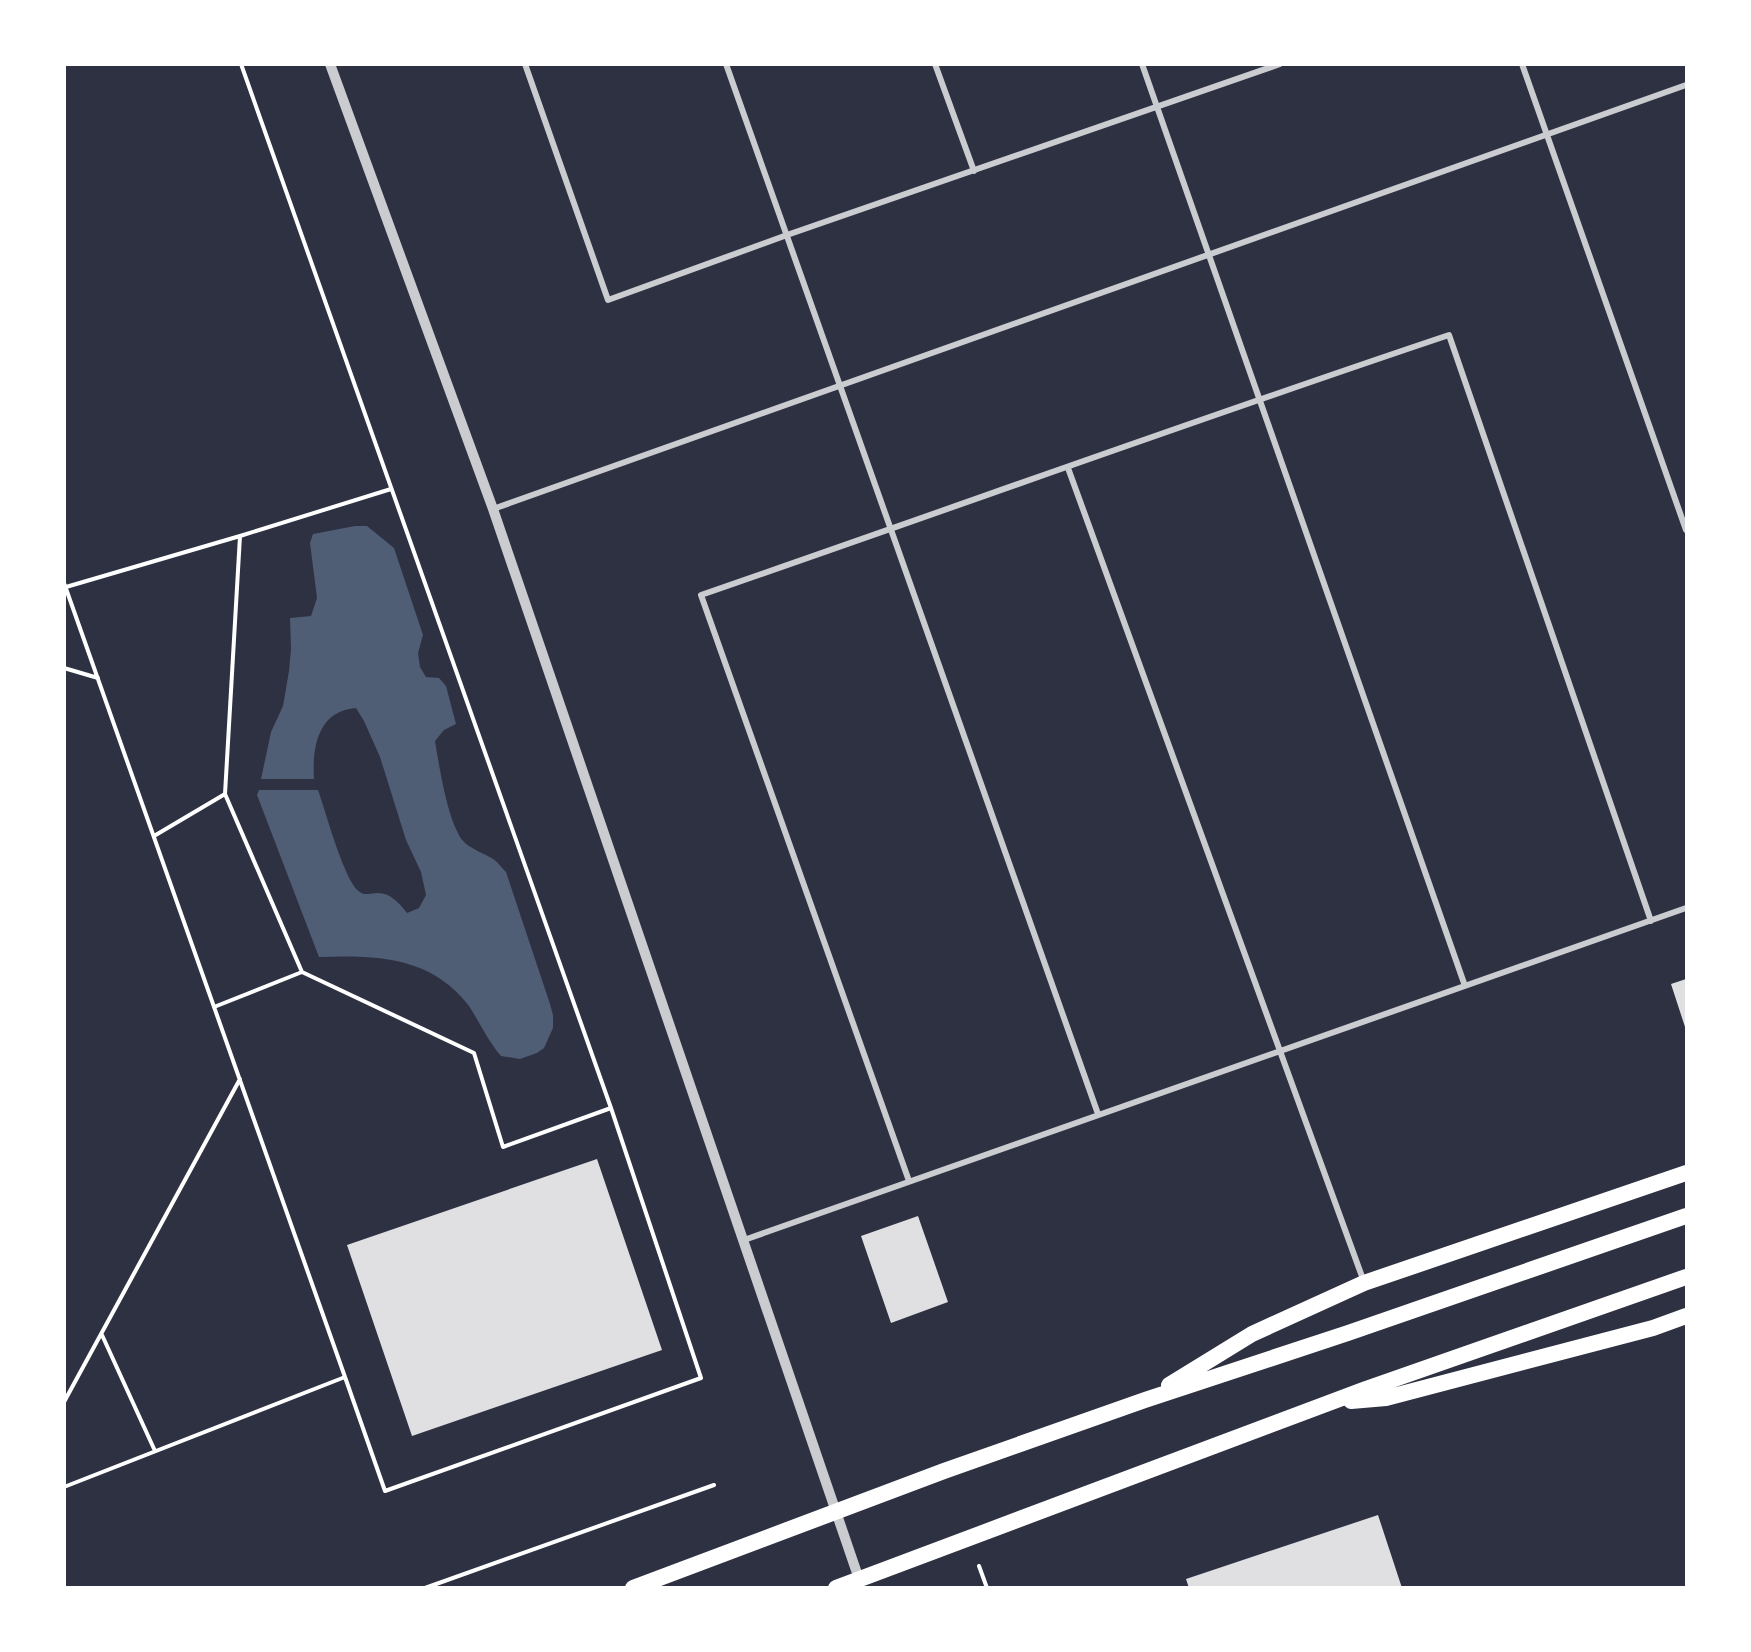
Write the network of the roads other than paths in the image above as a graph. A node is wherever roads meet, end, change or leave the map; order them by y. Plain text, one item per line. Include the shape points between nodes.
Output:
1 (330, 64) edge
2 (525, 64) edge
3 (726, 64) edge
4 (935, 64) edge
5 (1142, 64) edge
6 (1280, 64) edge
7 (1522, 64) edge
8 (1686, 86) edge
9 (1157, 108) junction
10 (1547, 135) junction
11 (974, 171) junction
12 (787, 235) junction
13 (1208, 255) junction
14 (840, 386) junction
15 (1259, 398) junction
16 (1068, 468) junction
17 (493, 509) junction
18 (890, 530) junction
19 (1686, 530) edge
20 (1686, 908) edge
21 (1651, 921) junction
22 (1465, 986) junction
23 (1280, 1051) junction
24 (1098, 1114) junction
25 (1686, 1173) edge
26 (909, 1181) junction
27 (1686, 1216) edge
28 (744, 1240) junction
29 (1686, 1277) edge
30 (1364, 1283) junction
31 (1686, 1316) edge
32 (1145, 1400) junction
33 (1331, 1402) junction
34 (836, 1512) junction
35 (861, 1583) edge
36 (633, 1587) edge
37 (836, 1587) edge

1 - 17 street
2 - 12 street via 608,300
3 - 12 street
4 - 11 street
5 - 9 street
6 - 9 street
7 - 10 street
8 - 10 street
9 - 11 street
9 - 13 street
10 - 13 street
10 - 19 street
11 - 12 street
12 - 14 street
13 - 14 street
13 - 15 street
14 - 17 street
14 - 18 street
15 - 16 street
15 - 21 street via 1449,335
15 - 22 street
16 - 18 street
16 - 23 street
17 - 28 street
18 - 24 street
18 - 26 street via 700,595
20 - 21 street
21 - 22 street
22 - 23 street
23 - 24 street
23 - 30 street
24 - 26 street
25 - 30 highway
26 - 28 street
27 - 32 highway
28 - 34 street
29 - 33 highway
30 - 32 highway via 1252,1334
31 - 33 highway via 1386,1398
32 - 34 highway
33 - 35 highway
34 - 35 street
34 - 36 highway
35 - 37 highway

